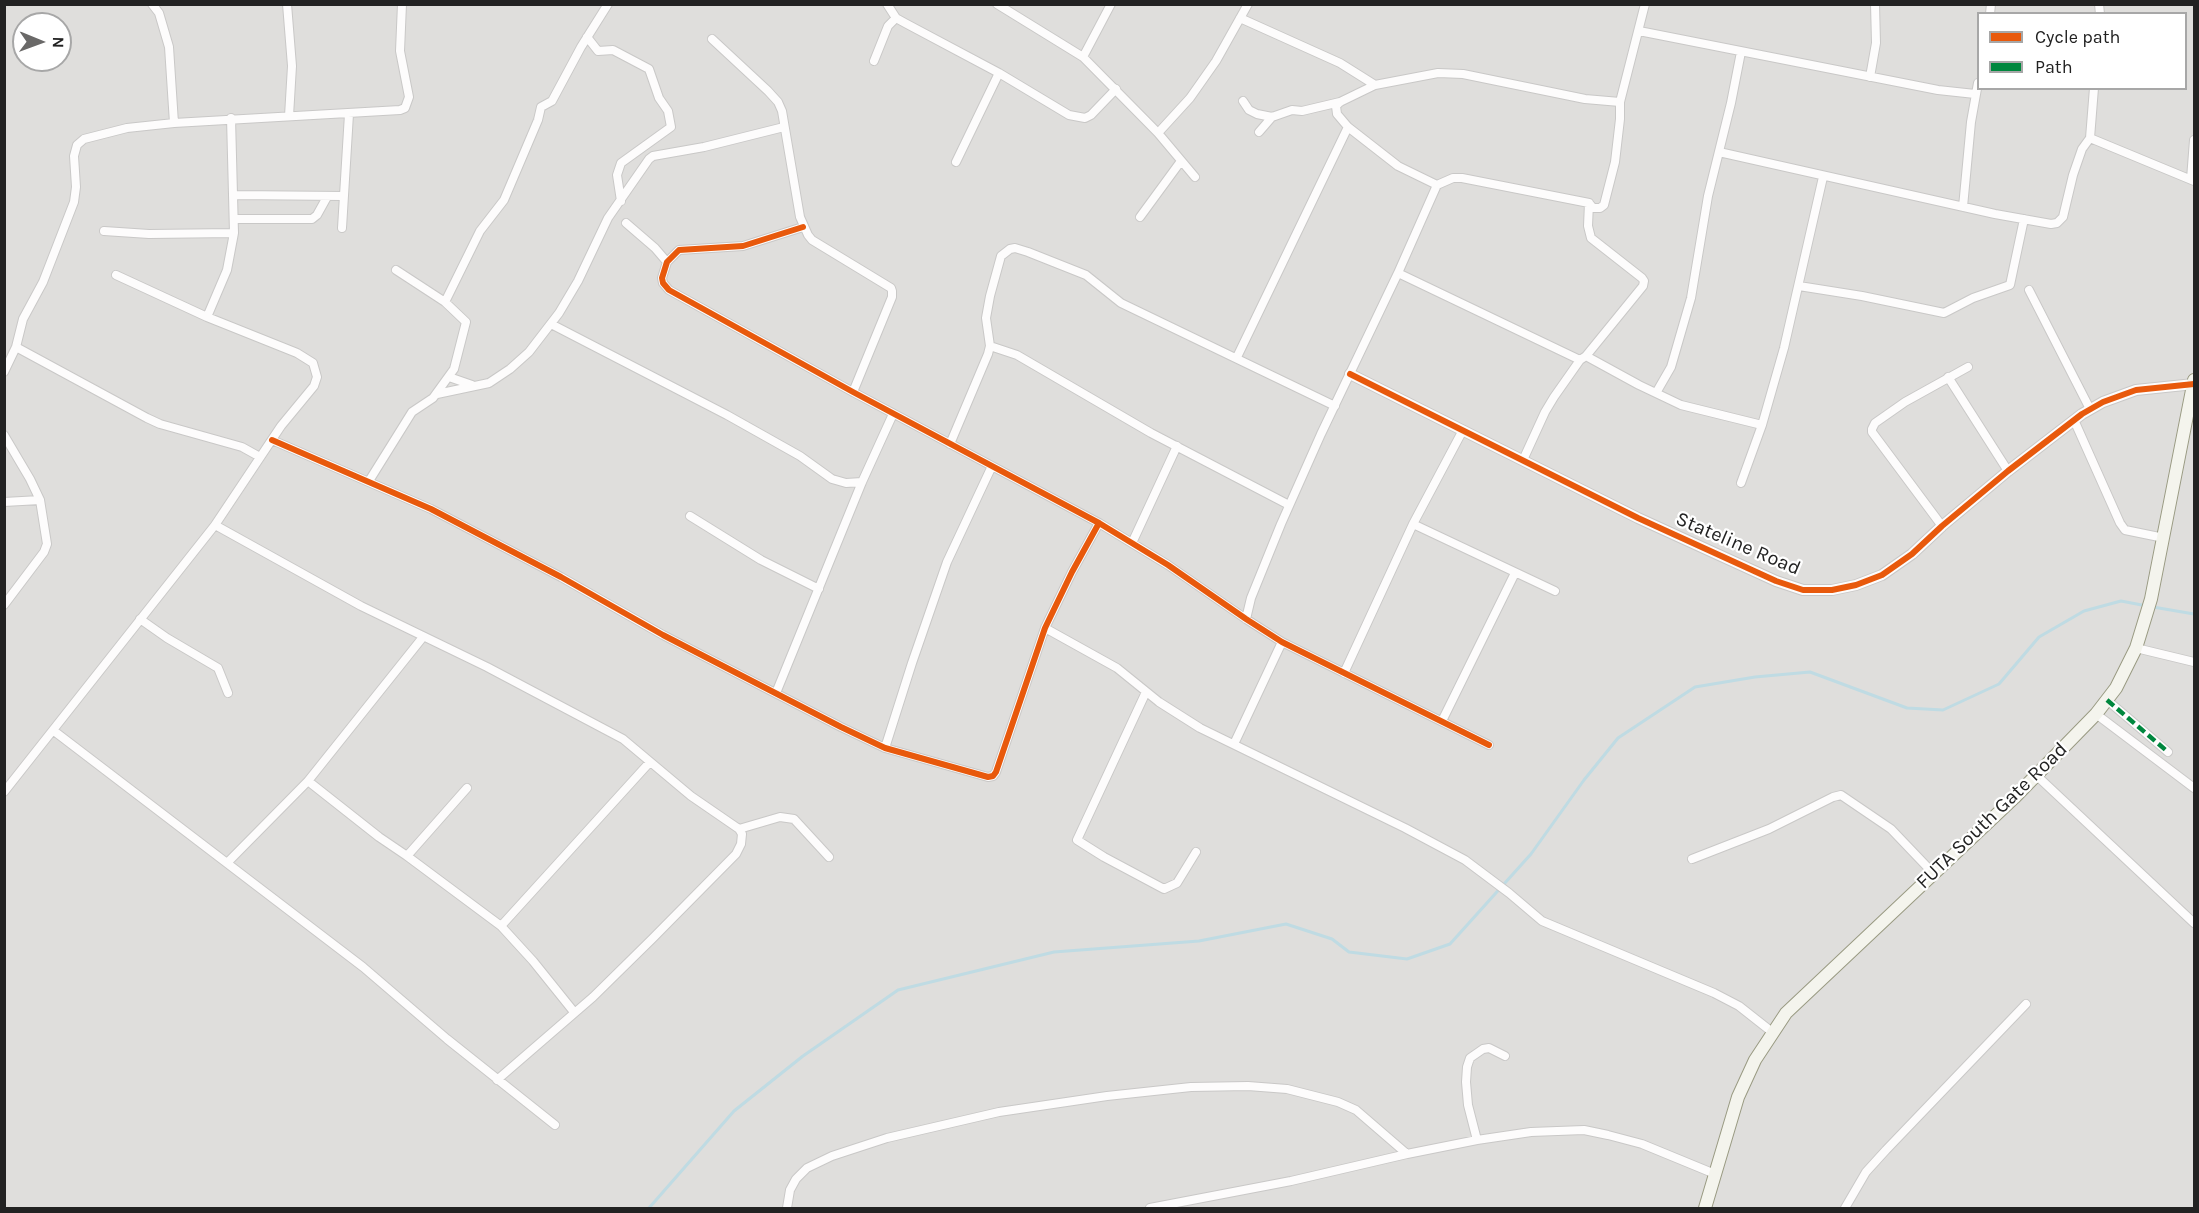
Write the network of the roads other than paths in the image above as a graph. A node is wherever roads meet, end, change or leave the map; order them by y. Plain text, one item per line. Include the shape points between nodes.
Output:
1 (152, 4) edge
2 (286, 4) edge
3 (402, 4) edge
4 (608, 4) edge
5 (887, 4) edge
6 (997, 4) edge
7 (1111, 4) edge
8 (1248, 4) edge
9 (1645, 4) edge
10 (1875, 4) edge
11 (896, 18) junction
12 (1240, 18) junction
13 (1639, 31) junction
14 (587, 37) junction
15 (712, 39) dead end
16 (1741, 52) junction
17 (1083, 57) junction
18 (874, 61) dead end
19 (999, 73) junction
20 (1870, 77) junction
21 (1375, 85) junction
22 (1977, 88) edge
23 (1116, 89) junction
24 (2094, 90) edge
25 (1976, 94) junction
26 (1243, 101) dead end
27 (1340, 102) junction
28 (1620, 102) junction
29 (349, 114) junction
30 (290, 116) junction
31 (1272, 117) junction
32 (231, 118) junction
33 (174, 123) junction
34 (784, 127) junction
35 (1348, 127) junction
36 (1259, 132) dead end
37 (1158, 133) junction
38 (2090, 138) junction
39 (2194, 140) edge
40 (1719, 152) junction
41 (1181, 161) junction
42 (956, 162) dead end
43 (1195, 177) dead end
44 (1823, 177) junction
45 (2193, 180) edge
46 (1437, 185) junction
47 (234, 195) junction
48 (327, 196) junction
49 (343, 196) junction
50 (621, 201) junction
51 (1588, 203) junction
52 (1963, 207) junction
53 (1140, 217) dead end
54 (234, 219) junction
55 (2024, 219) junction
56 (626, 223) dead end
57 (803, 227) junction
58 (342, 228) dead end
59 (104, 231) dead end
60 (234, 232) junction
61 (667, 262) junction
62 (396, 270) dead end
63 (1398, 273) junction
64 (116, 275) dead end
65 (1799, 286) junction
66 (2029, 290) dead end
67 (446, 302) junction
68 (207, 317) junction
69 (551, 324) junction
70 (990, 346) junction
71 (16, 347) junction
72 (1237, 357) junction
73 (1583, 358) junction
74 (1968, 367) dead end
75 (4, 372) edge
76 (1350, 374) junction
77 (449, 377) junction
78 (1948, 377) junction
79 (2194, 382) edge
80 (472, 385) junction
81 (853, 392) junction
82 (1656, 393) junction
83 (436, 394) junction
84 (1335, 406) junction
85 (2090, 409) junction
86 (893, 414) junction
87 (2074, 420) junction
88 (1762, 425) junction
89 (1463, 430) junction
90 (4, 435) edge
91 (272, 440) junction
92 (950, 444) junction
93 (1177, 446) junction
94 (260, 457) junction
95 (1523, 460) junction
96 (992, 466) junction
97 (2008, 471) junction
98 (369, 481) junction
99 (862, 482) junction
100 (1741, 483) dead end
101 (40, 500) junction
102 (4, 502) edge
103 (1289, 506) junction
104 (690, 516) dead end
105 (1099, 523) junction
106 (1413, 524) junction
107 (215, 525) junction
108 (1942, 526) junction
109 (2164, 538) junction
110 (1132, 543) junction
111 (1515, 573) junction
112 (819, 589) junction
113 (1555, 591) dead end
114 (4, 605) edge
115 (140, 619) junction
116 (1246, 619) junction
117 (1046, 628) junction
118 (423, 637) junction
119 (1282, 642) junction
120 (2136, 648) junction
121 (2194, 662) edge
122 (1344, 673) junction
123 (1146, 692) junction
124 (228, 693) dead end
125 (776, 693) junction
126 (2107, 700) junction
127 (2096, 714) junction
128 (1442, 721) junction
129 (54, 731) junction
130 (1234, 744) junction
131 (1489, 745) dead end
132 (885, 747) junction
133 (2168, 752) dead end
134 (649, 763) junction
135 (2036, 775) junction
136 (308, 781) junction
137 (467, 788) dead end
138 (2194, 788) edge
139 (4, 792) edge
140 (739, 829) junction
141 (1196, 852) dead end
142 (407, 856) junction
143 (829, 858) dead end
144 (1692, 859) dead end
145 (227, 863) junction
146 (1933, 873) junction
147 (2193, 916) edge
148 (501, 926) junction
149 (2026, 1004) dead end
150 (574, 1012) junction
151 (1772, 1032) junction
152 (1505, 1056) dead end
153 (497, 1080) junction
154 (555, 1125) dead end
155 (1477, 1140) junction
156 (1407, 1154) junction
157 (1715, 1174) junction
158 (787, 1209) edge
159 (1150, 1209) edge
160 (1705, 1209) edge
161 (1845, 1209) edge

1 - 33 street via 159,13 169,47
2 - 30 street via 292,66
3 - 29 street via 400,51 409,102 400,110
4 - 14 street
5 - 11 street
6 - 17 street
7 - 17 street
8 - 12 street
9 - 13 street
10 - 20 street via 1876,43
11 - 18 street via 888,26
11 - 19 street
12 - 21 street via 1340,63
12 - 37 street via 1197,88
13 - 16 street
13 - 28 street
14 - 50 street via 598,51 613,50 649,69 668,111 671,127 621,163 617,175
14 - 67 street via 552,101 542,107 504,200 480,231
15 - 34 street via 768,91 782,111
16 - 20 street
16 - 40 street
17 - 23 street
19 - 23 street via 1077,118 1091,115
19 - 42 street
20 - 25 street
21 - 27 street
21 - 28 street via 1438,73 1463,74 1585,99
22 - 25 street
23 - 37 street
24 - 38 street
25 - 52 street
26 - 31 street via 1249,110
27 - 31 street
27 - 35 street via 1337,114
28 - 51 street via 1615,162 1606,200 1600,208
29 - 30 street
29 - 49 street
30 - 32 street
31 - 36 street
32 - 33 street
32 - 47 street
33 - 71 street via 127,128 84,139 76,145 74,202 43,282 23,319
34 - 50 street via 653,156
34 - 57 street
35 - 46 street via 1398,166
35 - 72 street
37 - 41 street
38 - 45 street
38 - 55 street via 2076,166 2063,217 2051,224
39 - 45 street
40 - 44 street
40 - 82 street via 1691,298 1671,367
41 - 43 street
41 - 53 street
44 - 52 street
44 - 65 street
46 - 51 street via 1462,178
46 - 63 street
47 - 48 street
47 - 54 street
48 - 49 street
48 - 54 street via 312,219
49 - 58 street
50 - 69 street
51 - 73 street via 1592,238 1644,281
52 - 55 street
54 - 60 street
55 - 65 street via 2010,285 1973,297 1944,313
56 - 61 street
57 - 61 street via 743,246 684,249
57 - 81 street via 812,240 892,291
59 - 60 street
60 - 68 street via 227,270
61 - 81 street via 662,278 669,290
62 - 67 street
63 - 73 street
63 - 76 street
64 - 68 street
65 - 88 street
66 - 85 street
67 - 77 street via 466,322
68 - 91 street via 297,353 309,359 316,369 314,386
69 - 80 street via 510,369 489,383
69 - 99 street via 800,456 832,479
70 - 72 street via 986,318 990,296 1002,256 1015,249 1086,274 1121,303
70 - 92 street
70 - 93 street via 1017,355
71 - 75 street
71 - 94 street via 147,418 236,445
72 - 84 street
73 - 82 street
73 - 95 street via 1545,412
74 - 78 street
76 - 84 street
76 - 89 street, Stateline Road
77 - 80 street
77 - 83 street
78 - 97 street
78 - 108 street via 1875,423 1872,432
79 - 85 street, Stateline Road via 2136,390
79 - 109 main road, FUTA South Gate Road
80 - 83 street
81 - 86 street
82 - 88 street via 1681,405
83 - 98 street via 412,412
84 - 103 street
85 - 87 street, Stateline Road
86 - 92 street
86 - 99 street
87 - 97 street, Stateline Road
87 - 109 street via 2120,523 2126,530
88 - 100 street
89 - 95 street, Stateline Road
89 - 106 street
90 - 101 street
91 - 94 street
91 - 98 street
92 - 96 street
93 - 103 street
93 - 110 street
94 - 107 street
95 - 108 street, Stateline Road via 1648,523 1803,590 1832,590 1882,575 1912,555
96 - 105 street
96 - 132 street via 947,562
97 - 108 street, Stateline Road
98 - 125 street via 431,509
99 - 112 street
101 - 102 street
101 - 114 street via 47,535 44,552
103 - 116 street
104 - 112 street via 761,560
105 - 110 street
105 - 117 street
106 - 111 street
106 - 122 street
107 - 115 street
107 - 118 street
109 - 120 main road, FUTA South Gate Road
110 - 116 street
111 - 113 street
111 - 128 street
112 - 125 street
115 - 124 street via 218,668
115 - 129 street
116 - 119 street
117 - 123 street via 1117,668
117 - 132 street via 993,776
118 - 134 street via 623,739
118 - 136 street
119 - 122 street
119 - 130 street
120 - 121 street
120 - 126 main road, FUTA South Gate Road
122 - 128 street
123 - 130 street via 1174,713
123 - 141 street via 1077,840 1164,889 1177,883
125 - 132 street
126 - 127 main road, FUTA South Gate Road
126 - 133 street
127 - 135 main road, FUTA South Gate Road
127 - 138 street
128 - 131 street
129 - 139 street
129 - 145 street
130 - 151 street via 1465,860 1542,921 1714,993 1739,1006
134 - 140 street
134 - 148 street
135 - 146 main road, FUTA South Gate Road
135 - 147 street
136 - 142 street
136 - 145 street
137 - 142 street
140 - 143 street via 780,817 794,819
140 - 150 street via 742,839 736,854
142 - 148 street
144 - 146 street via 1841,795 1891,830
145 - 153 street via 380,981
146 - 151 main road, FUTA South Gate Road via 1810,988
148 - 150 street
149 - 161 street via 1866,1172
150 - 153 street
151 - 157 main road, FUTA South Gate Road via 1738,1097
152 - 155 street via 1483,1049 1470,1058 1467,1067 1468,1105
153 - 154 street
155 - 156 street
155 - 157 street via 1584,1130 1642,1144
156 - 158 street via 1356,1110 1338,1102 1287,1089 1191,1087 999,1112 887,1138 807,1168 790,1190
156 - 159 street
157 - 160 main road, FUTA South Gate Road

